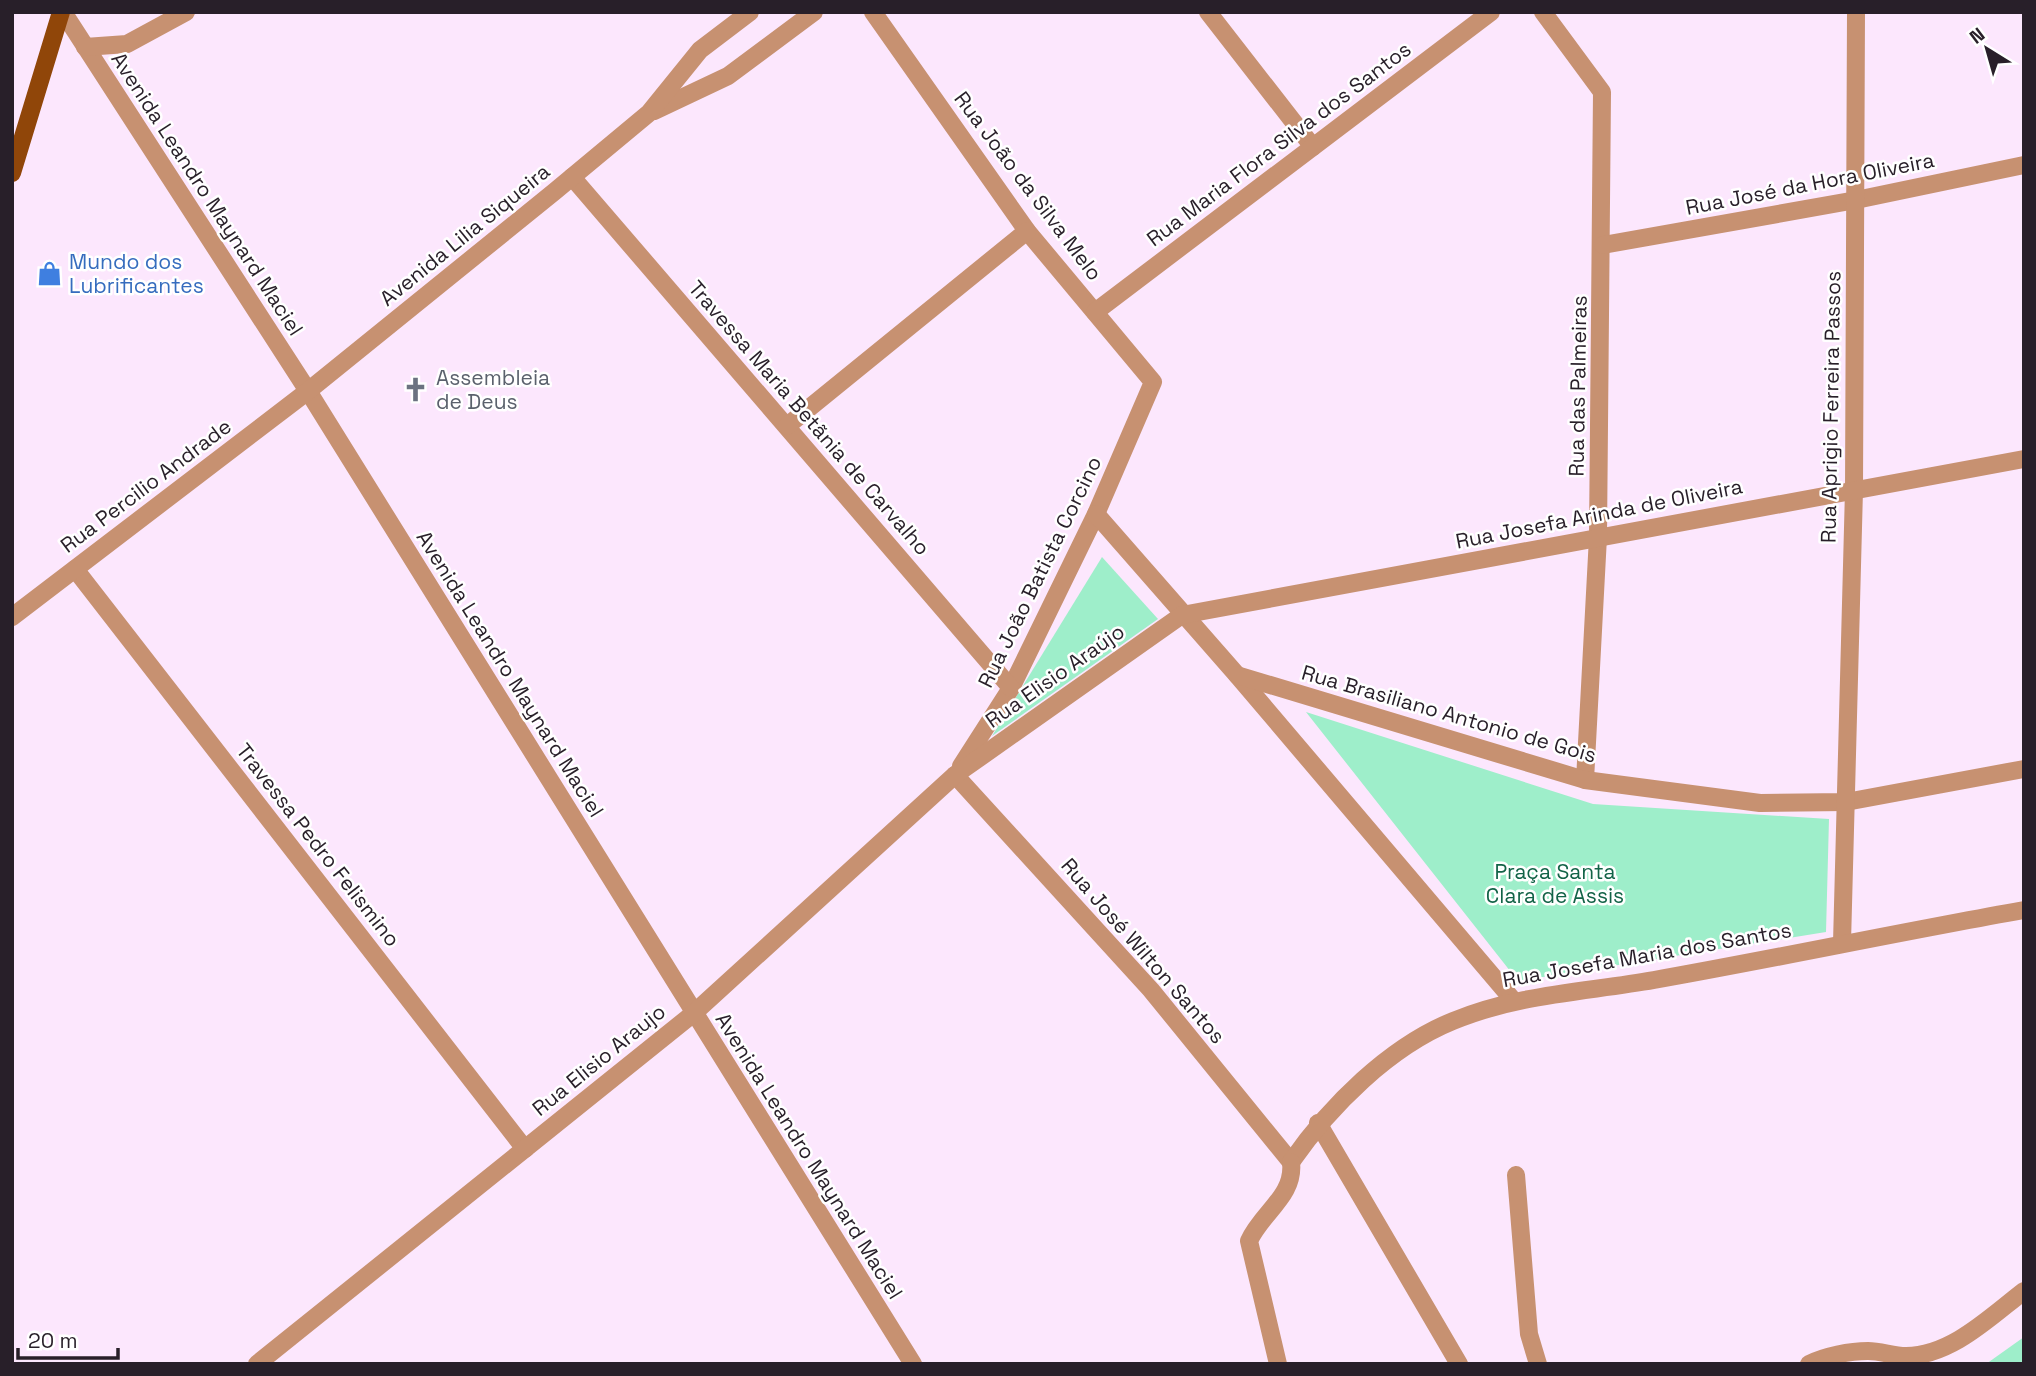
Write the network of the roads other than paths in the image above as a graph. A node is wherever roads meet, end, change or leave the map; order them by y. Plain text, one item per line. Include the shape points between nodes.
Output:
1 (62, 12) edge
2 (186, 12) edge
3 (750, 12) edge
4 (814, 12) edge
5 (873, 12) edge
6 (1208, 12) edge
7 (1491, 12) edge
8 (1543, 12) edge
9 (1857, 12) edge
10 (85, 47) junction
11 (649, 113) junction
12 (1313, 147) junction
13 (2024, 165) edge
14 (12, 173) edge
15 (572, 177) junction
16 (1856, 200) junction
17 (1027, 230) junction
18 (1603, 244) junction
19 (1095, 312) junction
20 (1153, 382) joint
21 (308, 391) junction
22 (788, 426) junction
23 (2024, 459) edge
24 (1854, 490) junction
25 (1096, 514) junction
26 (1598, 537) junction
27 (75, 569) junction
28 (1182, 615) junction
29 (12, 617) edge
30 (1237, 675) junction
31 (1012, 688) junction
32 (2024, 769) edge
33 (955, 775) junction
34 (1585, 780) junction
35 (1846, 802) junction
36 (2024, 910) edge
37 (1842, 943) junction
38 (1513, 1000) junction
39 (694, 1013) junction
40 (1318, 1123) junction
41 (525, 1149) junction
42 (1291, 1162) junction
43 (1516, 1175) dead end
44 (2024, 1291) edge
45 (257, 1364) edge
46 (913, 1364) edge
47 (1278, 1364) edge
48 (1459, 1364) edge
49 (1538, 1364) edge
50 (1810, 1364) edge

1 - 10 street, Avenida Leandro Maynard Maciel
1 - 14 main road
2 - 10 street via 127,44
3 - 11 street, Avenida Lilia Siqueira via 700,50
4 - 11 street, Avenida Lilia Siqueira via 729,76
5 - 17 street, Rua João da Silva Melo
6 - 12 street
7 - 12 street, Rua Maria Flora Silva dos Santos
8 - 18 street, Rua das Palmeiras via 1602,92
9 - 16 street, Rua Aprigio Ferreira Passos
10 - 21 street, Avenida Leandro Maynard Maciel
11 - 15 street, Avenida Lilia Siqueira
12 - 19 street, Rua Maria Flora Silva dos Santos
13 - 16 street, Rua José da Hora Oliveira
15 - 21 street, Avenida Lilia Siqueira
15 - 22 street, Travessa Maria Betãnia de Carvalho
16 - 18 street, Rua José da Hora Oliveira
16 - 24 street, Rua Aprigio Ferreira Passos
17 - 19 street, Rua João da Silva Melo
17 - 22 street
18 - 26 street, Rua das Palmeiras
19 - 20 street, Rua João da Silva Melo
20 - 25 street, Rua João Batista Corcino
21 - 27 street, Rua Percilio Andrade
21 - 39 street, Avenida Leandro Maynard Maciel
22 - 31 street, Travessa Maria Betãnia de Carvalho
23 - 24 street, Rua Josefa Arinda de Oliveira
24 - 26 street, Rua Josefa Arinda de Oliveira
24 - 35 street, Rua Aprigio Ferreira Passos
25 - 28 street
25 - 31 street, Rua João Batista Corcino
26 - 28 street, Rua Josefa Arinda de Oliveira
26 - 34 street, Rua das Palmeiras
27 - 29 street, Rua Percilio Andrade
27 - 41 street, Travessa Pedro Felismino
28 - 30 street
28 - 33 street, Rua Elisio Araújo
30 - 34 street, Rua Brasiliano Antonio de Gois
30 - 38 street
31 - 33 street, Rua João Batista Corcino
32 - 35 street, Rua Brasiliano Antonio de Gois
33 - 39 street, Rua Elisio Araujo
33 - 42 street, Rua José Wilton Santos via 1151,990
34 - 35 street, Rua Brasiliano Antonio de Gois via 1760,803
35 - 37 street, Rua Aprigio Ferreira Passos
36 - 37 street, Rua Josefa Maria dos Santos
37 - 38 street, Rua Josefa Maria dos Santos via 1653,980
38 - 40 street, Rua Josefa Maria dos Santos via 1451,1021 1405,1049
39 - 41 street, Rua Elisio Araujo
39 - 46 street, Avenida Leandro Maynard Maciel
40 - 42 street, Rua Josefa Maria dos Santos
40 - 48 street
41 - 45 street, Rua Elisio Araujo
42 - 47 street via 1293,1177 1288,1188 1249,1241
43 - 49 street via 1529,1334
44 - 50 street via 1963,1337 1933,1352 1906,1356 1867,1351

